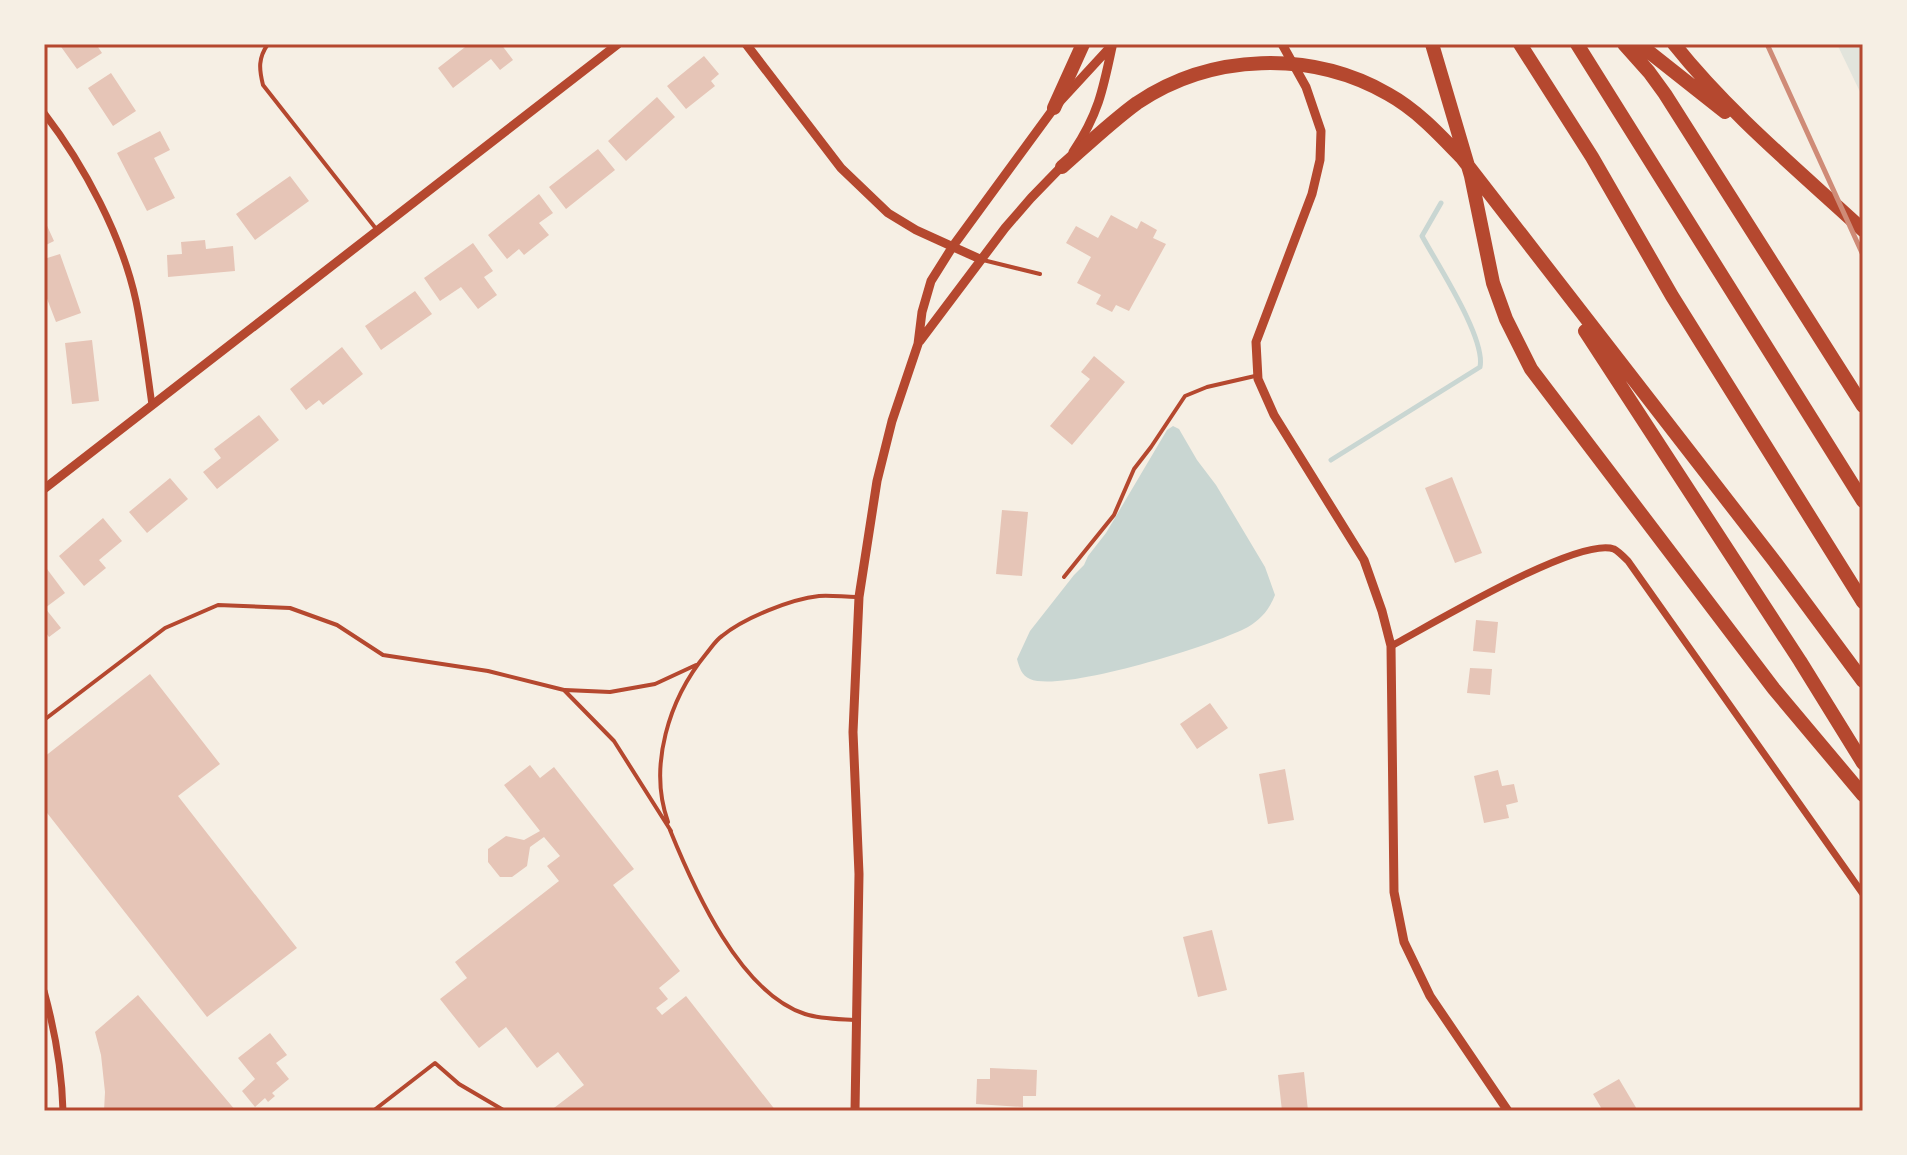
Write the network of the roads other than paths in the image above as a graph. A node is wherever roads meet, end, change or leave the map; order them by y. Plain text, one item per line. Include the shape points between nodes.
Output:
1 (268, 44) edge
2 (618, 44) edge
3 (746, 44) edge
4 (1083, 44) edge
5 (1282, 44) edge
6 (1432, 44) edge
7 (1520, 44) edge
8 (1577, 44) edge
9 (1624, 44) edge
10 (1639, 44) edge
11 (1674, 44) edge
12 (1714, 98) junction
13 (1054, 108) junction
14 (44, 113) edge
15 (1062, 167) junction
16 (377, 230) junction
17 (1863, 230) edge
18 (953, 246) junction
19 (1530, 247) junction
20 (980, 259) junction
21 (1040, 274) dead end
22 (918, 344) junction
23 (1257, 375) junction
24 (152, 405) junction
25 (1863, 406) edge
26 (44, 489) edge
27 (1863, 501) edge
28 (1064, 577) dead end
29 (859, 597) junction
30 (1863, 602) edge
31 (1391, 646) junction
32 (698, 664) junction
33 (1863, 681) edge
34 (564, 690) junction
35 (44, 720) edge
36 (1863, 763) edge
37 (1863, 795) edge
38 (671, 831) junction
39 (1863, 894) edge
40 (44, 991) edge
41 (856, 1020) junction
42 (63, 1111) edge
43 (373, 1111) edge
44 (505, 1111) edge
45 (855, 1111) edge
46 (1508, 1111) edge

1 - 16 lane via 259,68 263,85
2 - 16 street
3 - 18 street via 841,168 888,213
4 - 13 highway
5 - 23 street via 1306,87 1321,131 1320,160 1256,342
6 - 37 highway via 1471,176 1493,283 1527,361 1774,689
7 - 30 highway
8 - 27 highway
9 - 25 highway via 1665,94
10 - 12 highway
11 - 12 highway
12 - 17 highway
13 - 15 street via 1113,44 1099,105
13 - 18 street
14 - 24 street via 89,180 120,246 136,300
15 - 19 highway via 1127,111 1193,76 1252,64 1303,65 1360,80 1415,113 1462,158
15 - 20 street
16 - 24 street
18 - 20 street
18 - 22 street via 931,281
19 - 33 highway
19 - 36 highway
20 - 21 lane
20 - 22 street
22 - 29 street via 877,481
23 - 28 lane via 1185,396 1134,469 1114,515
23 - 31 street via 1274,415 1364,560
24 - 26 street
29 - 32 lane via 817,596 782,605 721,636
29 - 41 street via 853,732 859,874
31 - 39 street via 1524,574 1590,548 1614,549 1628,561
31 - 46 street via 1394,892 1404,942 1430,996
32 - 34 lane via 655,684 610,692
32 - 38 lane via 676,699 665,738 661,804
34 - 35 lane via 488,671 383,655 337,625 290,608 218,605 165,628
34 - 38 lane via 614,741
38 - 41 lane via 706,911 758,982 805,1014
40 - 42 street via 62,1074
41 - 45 street
43 - 44 lane via 435,1063

